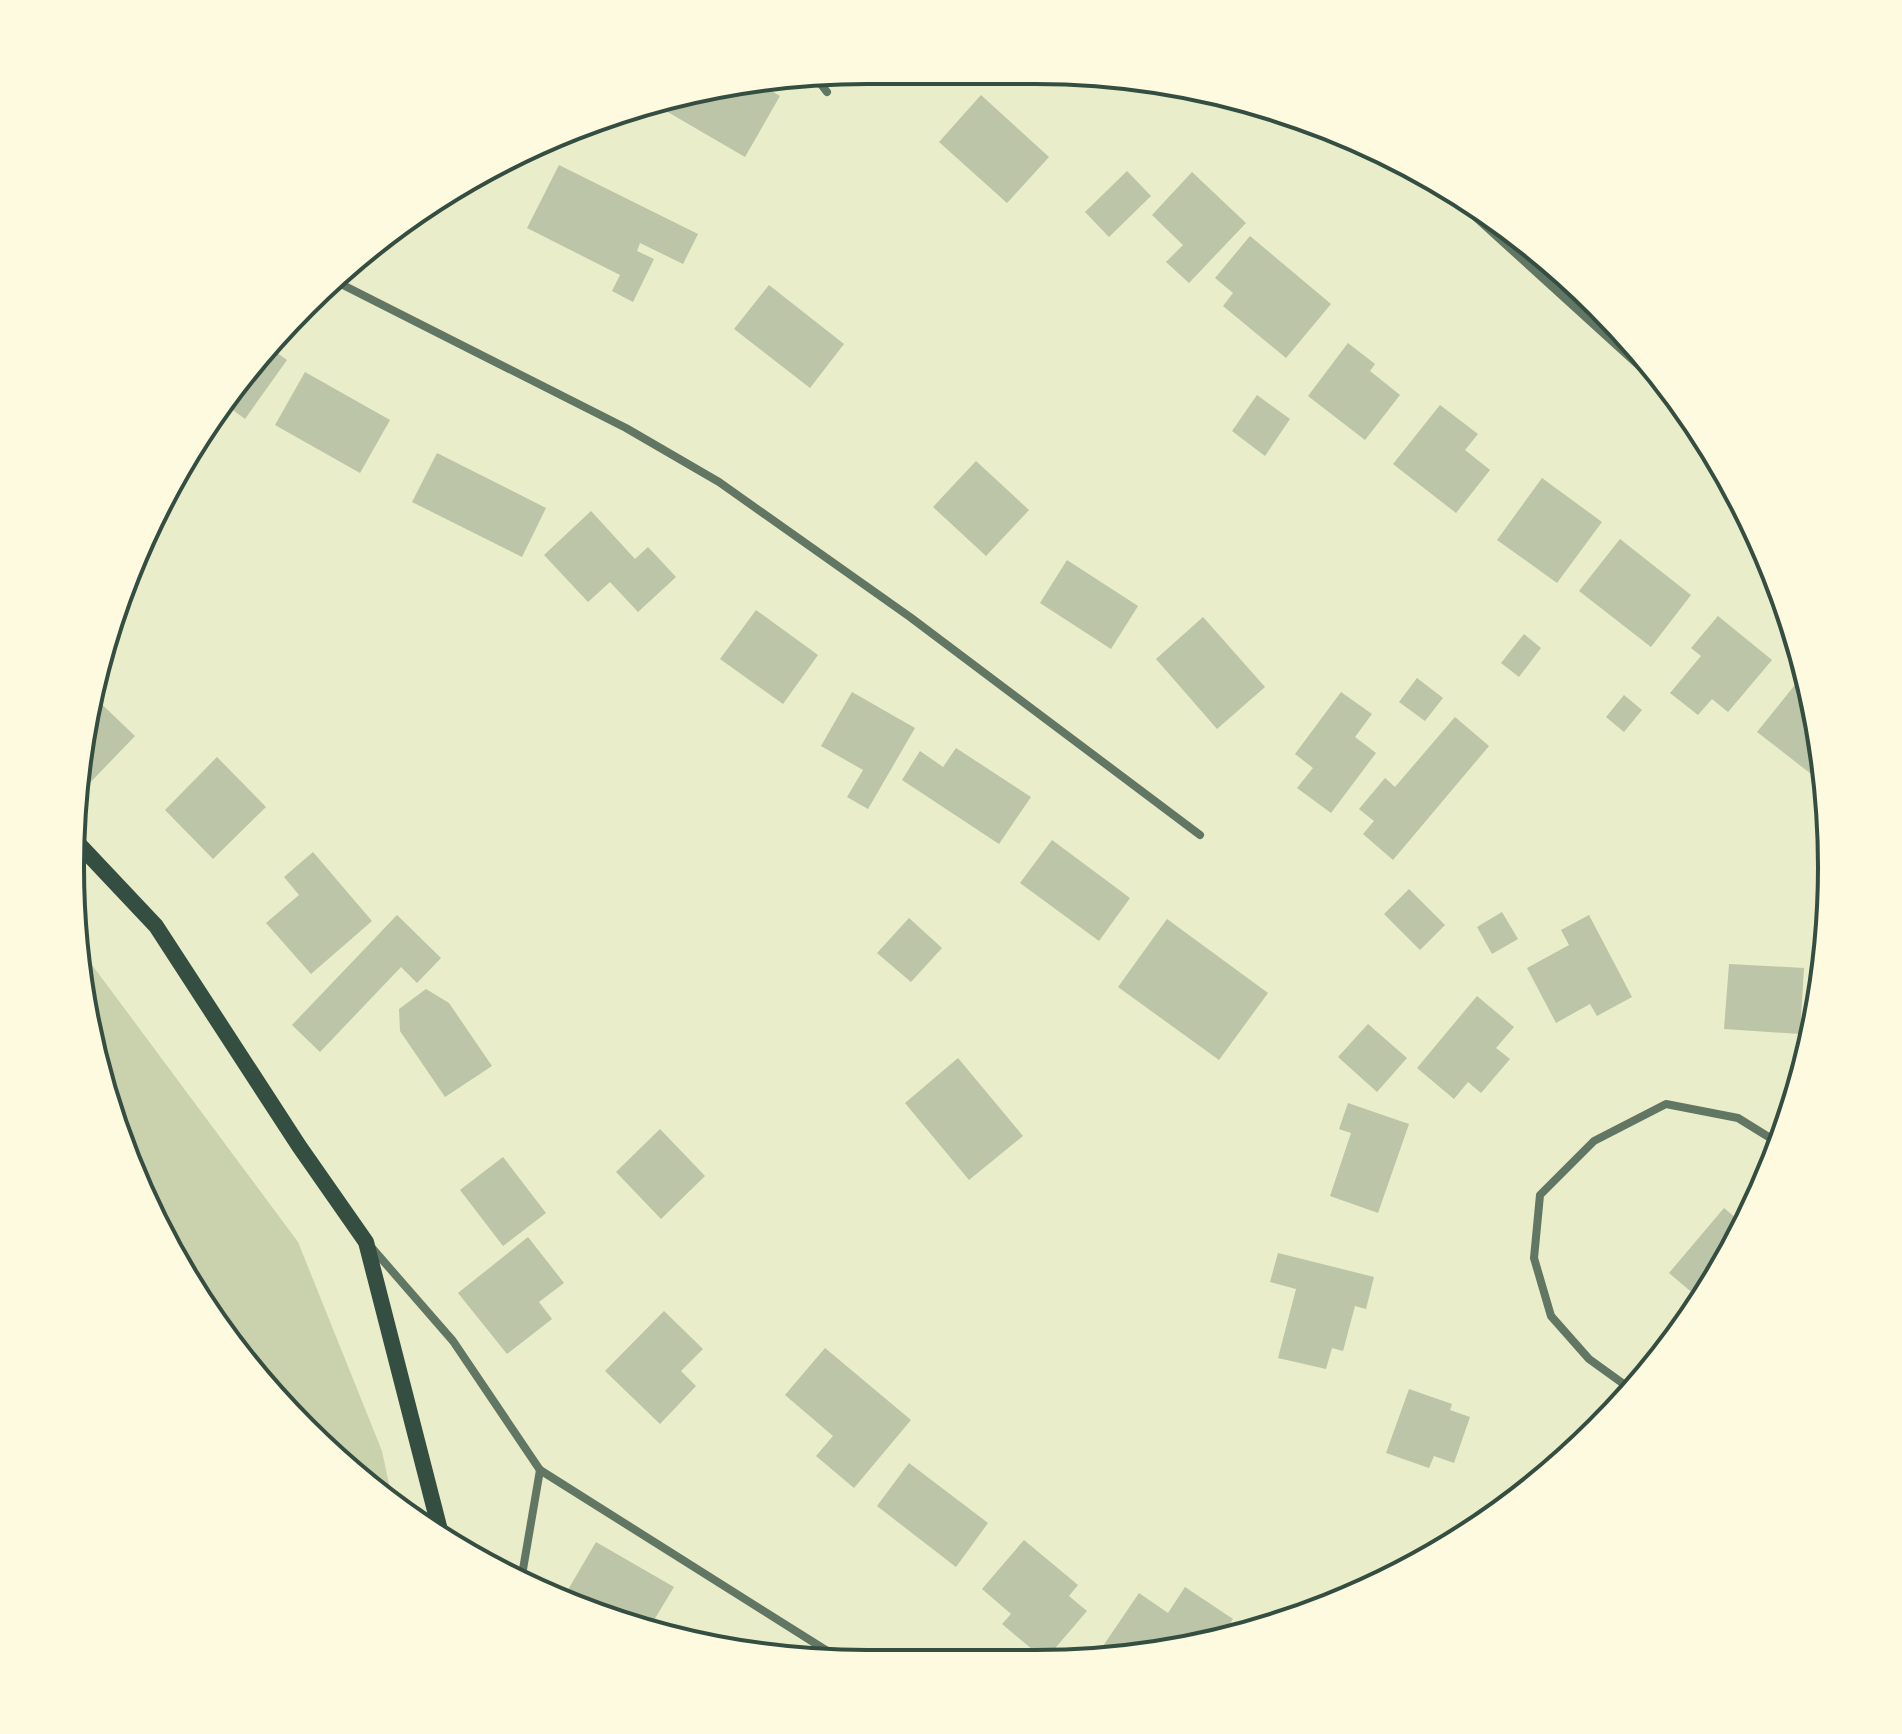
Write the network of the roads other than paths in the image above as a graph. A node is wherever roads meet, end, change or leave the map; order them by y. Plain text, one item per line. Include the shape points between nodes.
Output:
1 (822, 86) edge
2 (827, 92) dead end
3 (1491, 231) edge
4 (343, 285) edge
5 (1627, 355) edge
6 (1200, 835) dead end
7 (85, 850) edge
8 (1769, 1137) edge
9 (366, 1242) junction
10 (1623, 1384) edge
11 (540, 1470) junction
12 (439, 1522) edge
13 (523, 1570) edge
14 (823, 1648) edge

1 - 2 street
3 - 5 street
4 - 6 street via 626,428 719,482 910,617
7 - 9 main road via 156,926
8 - 10 street via 1738,1118 1666,1104 1594,1141 1540,1195 1534,1258 1551,1316 1589,1359
9 - 11 street via 453,1341
9 - 12 main road
11 - 13 street
11 - 14 street

